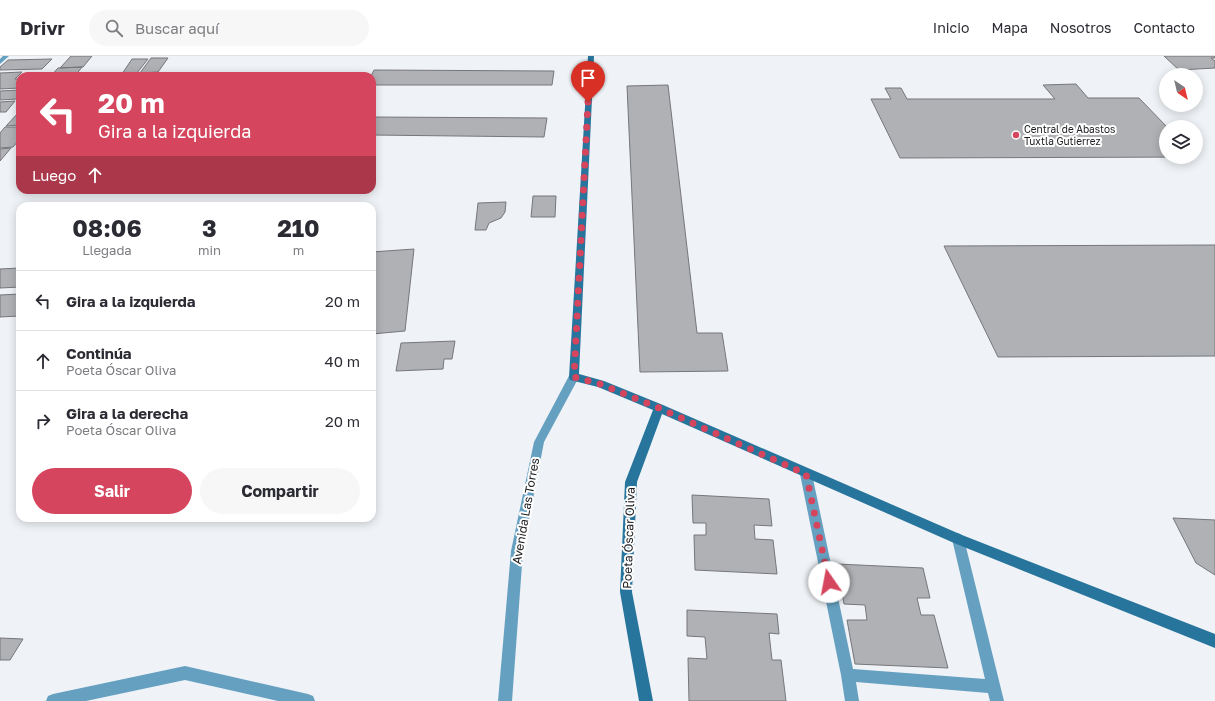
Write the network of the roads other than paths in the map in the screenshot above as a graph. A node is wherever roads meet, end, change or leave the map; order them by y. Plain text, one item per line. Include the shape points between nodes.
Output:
1 (6, 56) edge
2 (591, 56) edge
3 (0, 62) edge
4 (574, 377) junction
5 (659, 408) junction
6 (806, 474) junction
7 (958, 539) junction
8 (1215, 641) edge
9 (848, 675) junction
10 (992, 686) junction
11 (53, 701) edge
12 (308, 701) edge
13 (505, 701) edge
14 (646, 701) edge
15 (852, 701) edge
16 (997, 701) edge

1 - 3 street
2 - 4 street
4 - 5 street via 600,384
4 - 13 street, Avenida Las Torres via 539,442 517,551
5 - 6 street
5 - 14 street, Poeta Óscar Oliva via 631,482 626,592
6 - 7 street
6 - 9 street
7 - 8 street
7 - 10 street
9 - 10 street
9 - 15 street
10 - 16 street
11 - 12 street via 185,672

